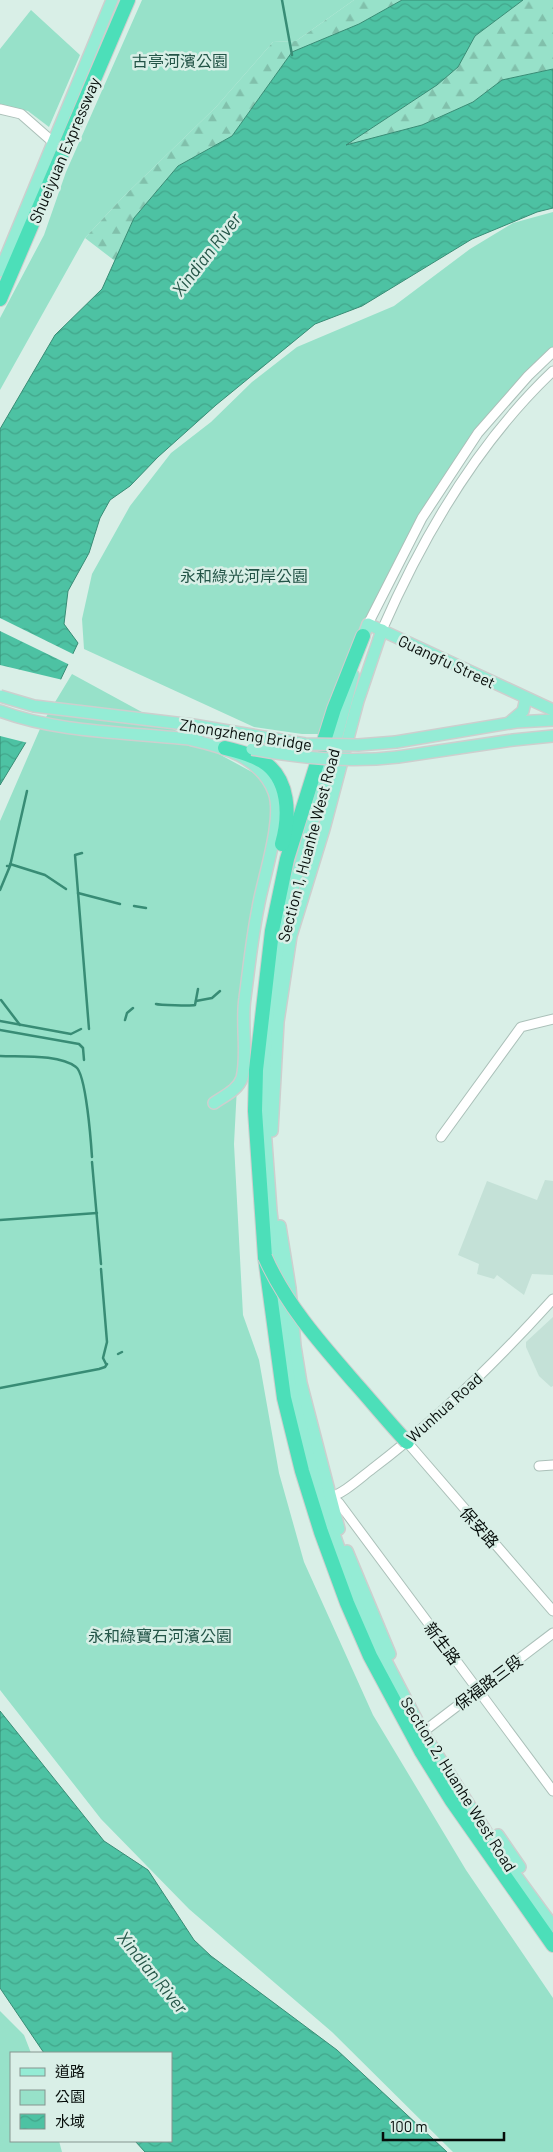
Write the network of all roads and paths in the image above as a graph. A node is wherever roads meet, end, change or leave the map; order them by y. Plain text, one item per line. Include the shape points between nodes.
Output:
1 (112, 0) edge
2 (119, 0) edge
3 (128, 0) edge
4 (0, 109) edge
5 (54, 143) junction
6 (0, 271) edge
7 (0, 284) edge
8 (0, 299) edge
9 (553, 352) edge
10 (553, 371) edge
11 (366, 630) junction
12 (382, 630) junction
13 (0, 696) edge
14 (526, 698) junction
15 (553, 710) edge
16 (0, 711) edge
17 (553, 720) edge
18 (509, 723) junction
19 (553, 736) edge
20 (192, 740) junction
21 (225, 748) junction
22 (553, 1019) edge
23 (256, 1070) junction
24 (214, 1103) dead end
25 (441, 1137) dead end
26 (265, 1257) junction
27 (285, 1289) junction
28 (553, 1299) edge
29 (407, 1442) junction
30 (553, 1465) edge
31 (539, 1466) dead end
32 (327, 1498) junction
33 (553, 1611) edge
34 (553, 1633) edge
35 (478, 1689) junction
36 (426, 1729) junction
37 (553, 1791) edge
38 (553, 1913) edge
39 (553, 1926) edge
40 (553, 1945) edge

1 - 5 main road
2 - 7 highway
3 - 8 highway, Shueiyuan Expressway
4 - 5 street via 21,114
5 - 6 main road
9 - 11 street via 478,433 422,518
10 - 12 street via 524,400 478,459 421,549
11 - 12 main road, Guangfu Street
11 - 23 highway via 334,709 290,850 272,931
11 - 27 main road, Section 1, Huanhe West Road via 285,917 270,1013 264,1114
12 - 14 main road, Guangfu Street
12 - 27 main road, Section 1, Huanhe West Road via 291,936 278,1022 271,1125
13 - 18 main road, Zhongzheng Bridge, bridge via 34,706 193,725 305,744 396,742
14 - 15 main road, Guangfu Street
14 - 18 main road via 523,711
16 - 20 main road, Zhongzheng Bridge via 62,726
17 - 18 main road, Zhongzheng Bridge
19 - 20 main road, Zhongzheng Bridge, bridge via 355,761
20 - 21 main road
21 - 23 highway via 249,754 275,771 282,785 288,813 266,930 255,1028
21 - 24 main road via 259,769 268,779 277,806 244,1006 242,1079 234,1090
22 - 25 street via 522,1027
23 - 26 highway via 255,1111
26 - 29 highway, bridge via 276,1282 294,1307 335,1360
26 - 40 highway via 284,1398 302,1471 347,1603 370,1656 421,1751
27 - 32 main road, Section 2, Huanhe West Road via 301,1383
28 - 29 street, Wunhua Road via 480,1375
29 - 32 street, Wunhua Road via 361,1478
29 - 33 street, 保安路
30 - 31 street
32 - 35 street, 新生路 via 339,1503
32 - 36 main road, Section 2, Huanhe West Road via 388,1649
34 - 35 street, 保福路三段
35 - 36 street, 保福路三段
35 - 37 street, 新生路
36 - 38 main road, Section 2, Huanhe West Road
36 - 39 main road, Section 2, Huanhe West Road via 501,1855

